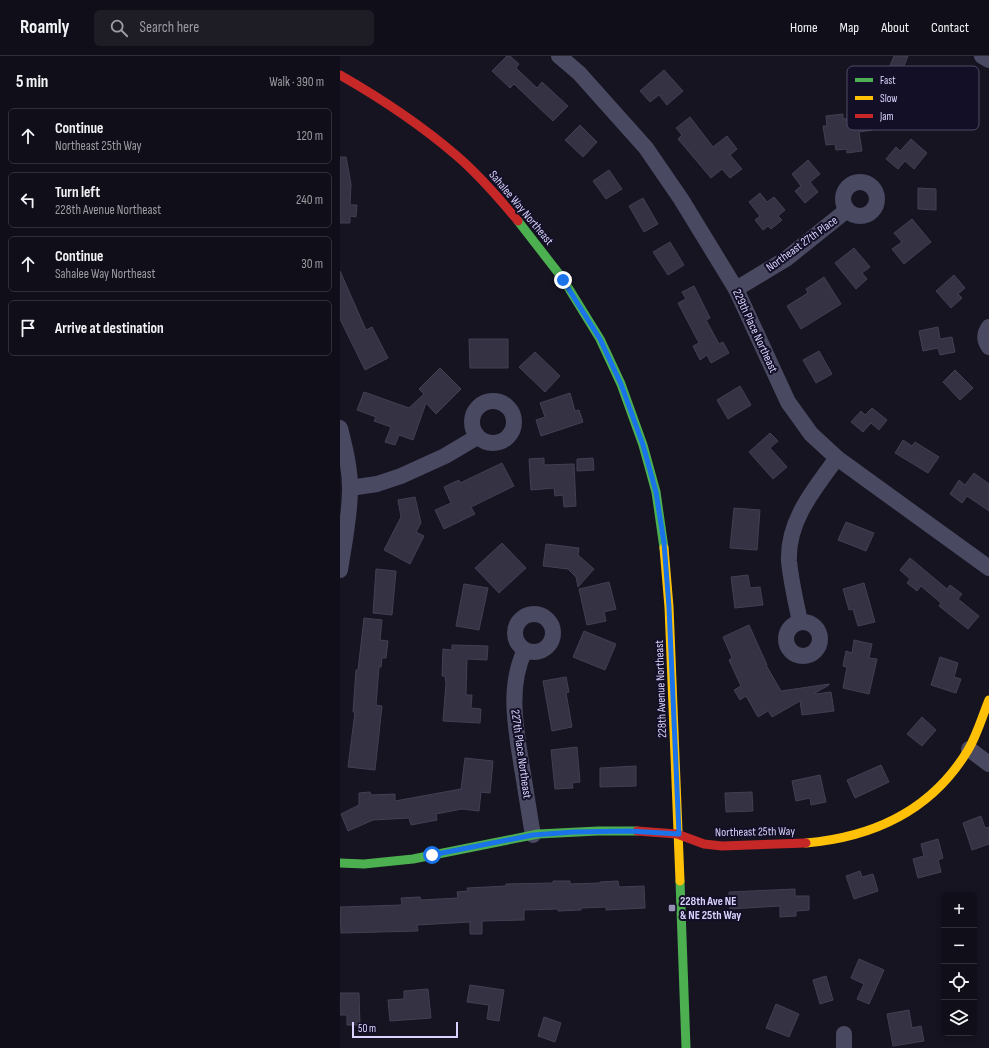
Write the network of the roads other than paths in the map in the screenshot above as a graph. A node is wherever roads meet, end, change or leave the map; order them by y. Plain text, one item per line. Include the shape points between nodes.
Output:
1 (559, 56) edge
2 (982, 56) edge
3 (989, 60) edge
4 (340, 75) edge
5 (847, 210) dead end
6 (736, 290) junction
7 (989, 327) edge
8 (600, 339) joint
9 (989, 347) edge
10 (340, 428) edge
11 (477, 437) dead end
12 (837, 458) junction
13 (350, 488) junction
14 (989, 568) edge
15 (340, 570) edge
16 (800, 622) dead end
17 (525, 650) dead end
18 (989, 700) edge
19 (969, 749) junction
20 (989, 764) edge
21 (679, 834) junction
22 (533, 835) junction
23 (340, 863) edge
24 (686, 1048) edge

1 - 6 street, 229th Place Northeast via 579,73 646,148 681,199
2 - 3 street
4 - 8 main road, Sahalee Way Northeast via 401,112 458,157 495,194 563,280
5 - 6 street, Northeast 27th Place via 786,259
6 - 12 street, 229th Place Northeast via 788,402 811,434
7 - 9 street via 985,336
8 - 21 main road, 228th Avenue Northeast via 621,384 643,445 656,492 664,543 669,607
10 - 13 street via 347,456
11 - 13 street via 446,456 402,476 377,484
12 - 14 street, 229th Place Northeast
12 - 16 street via 807,499 790,543 789,561
13 - 15 street
17 - 22 street, 227th Place Northeast via 516,680 514,704 515,727
18 - 19 main road, Northeast 25th Way
19 - 20 street
19 - 21 main road, Northeast 25th Way via 937,790 916,807 868,832 802,843 731,846 704,844
21 - 22 main road, Northeast 25th Way via 629,831
21 - 24 main road, 228th Avenue Northeast
22 - 23 main road, Northeast 25th Way via 391,861

